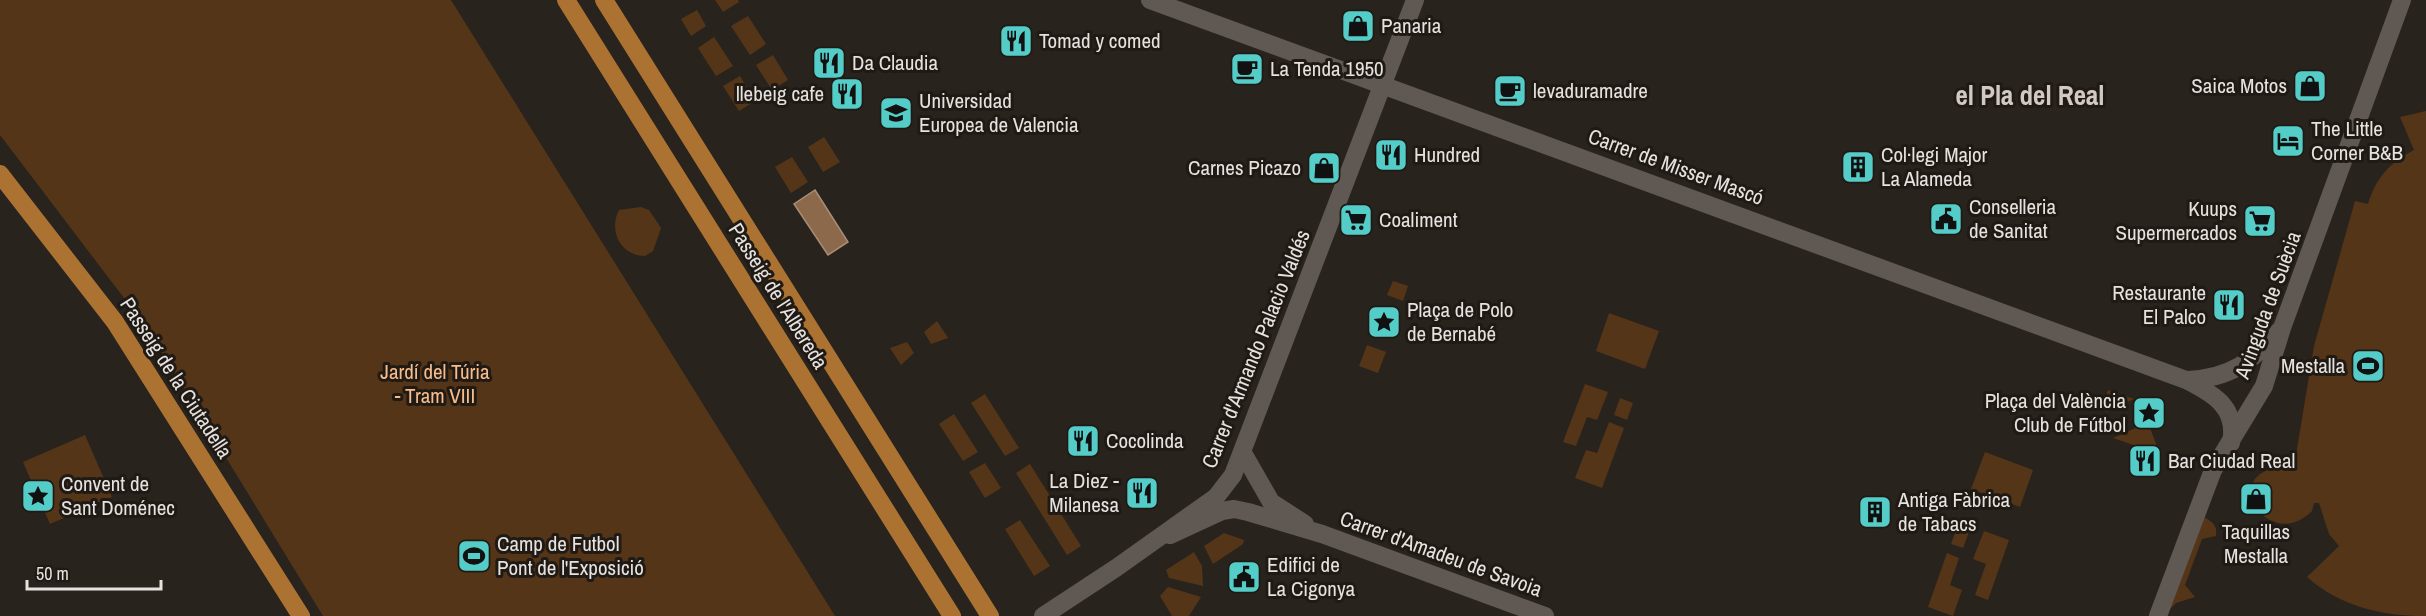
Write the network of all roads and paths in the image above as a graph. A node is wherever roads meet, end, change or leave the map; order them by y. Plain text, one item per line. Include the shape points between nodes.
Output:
1 (566, 0) edge
2 (604, 0) edge
3 (1150, 0) edge
4 (1415, 0) edge
5 (2402, 0) edge
6 (1382, 86) junction
7 (0, 174) edge
8 (2282, 328) junction
9 (2186, 380) junction
10 (2231, 443) junction
11 (1243, 453) junction
12 (1322, 534) junction
13 (1149, 544) junction
14 (301, 616) edge
15 (952, 616) edge
16 (990, 616) edge
17 (1043, 616) edge
18 (1545, 616) edge
19 (2158, 616) edge

1 - 15 main road, Passeig de l'Albereda
2 - 16 main road, Passeig de l'Albereda
3 - 6 street, Carrer de Misser Mascó
4 - 6 street, Carrer d'Armando Palacio Valdés
5 - 8 street, Avinguda de Suècia
6 - 9 street, Carrer de Misser Mascó
6 - 11 street, Carrer d'Armando Palacio Valdés
7 - 14 main road, Passeig de la Ciutadella via 115,322
8 - 9 street via 2239,368 2206,379
8 - 10 street, Avinguda de Suècia via 2264,386
9 - 10 street, Carrer de Misser Mascó via 2213,394 2231,416
10 - 19 street, Avinguda de Suècia via 2213,470
11 - 12 street, Carrer d'Amadeu de Savoia via 1271,502
11 - 13 street, Carrer d'Armando Palacio Valdés via 1233,475 1215,497
12 - 13 street, Carrer d'Amadeu de Savoia via 1234,510 1222,511
12 - 18 street, Carrer d'Amadeu de Savoia
13 - 17 street, Carrer d'Armando Palacio Valdés

